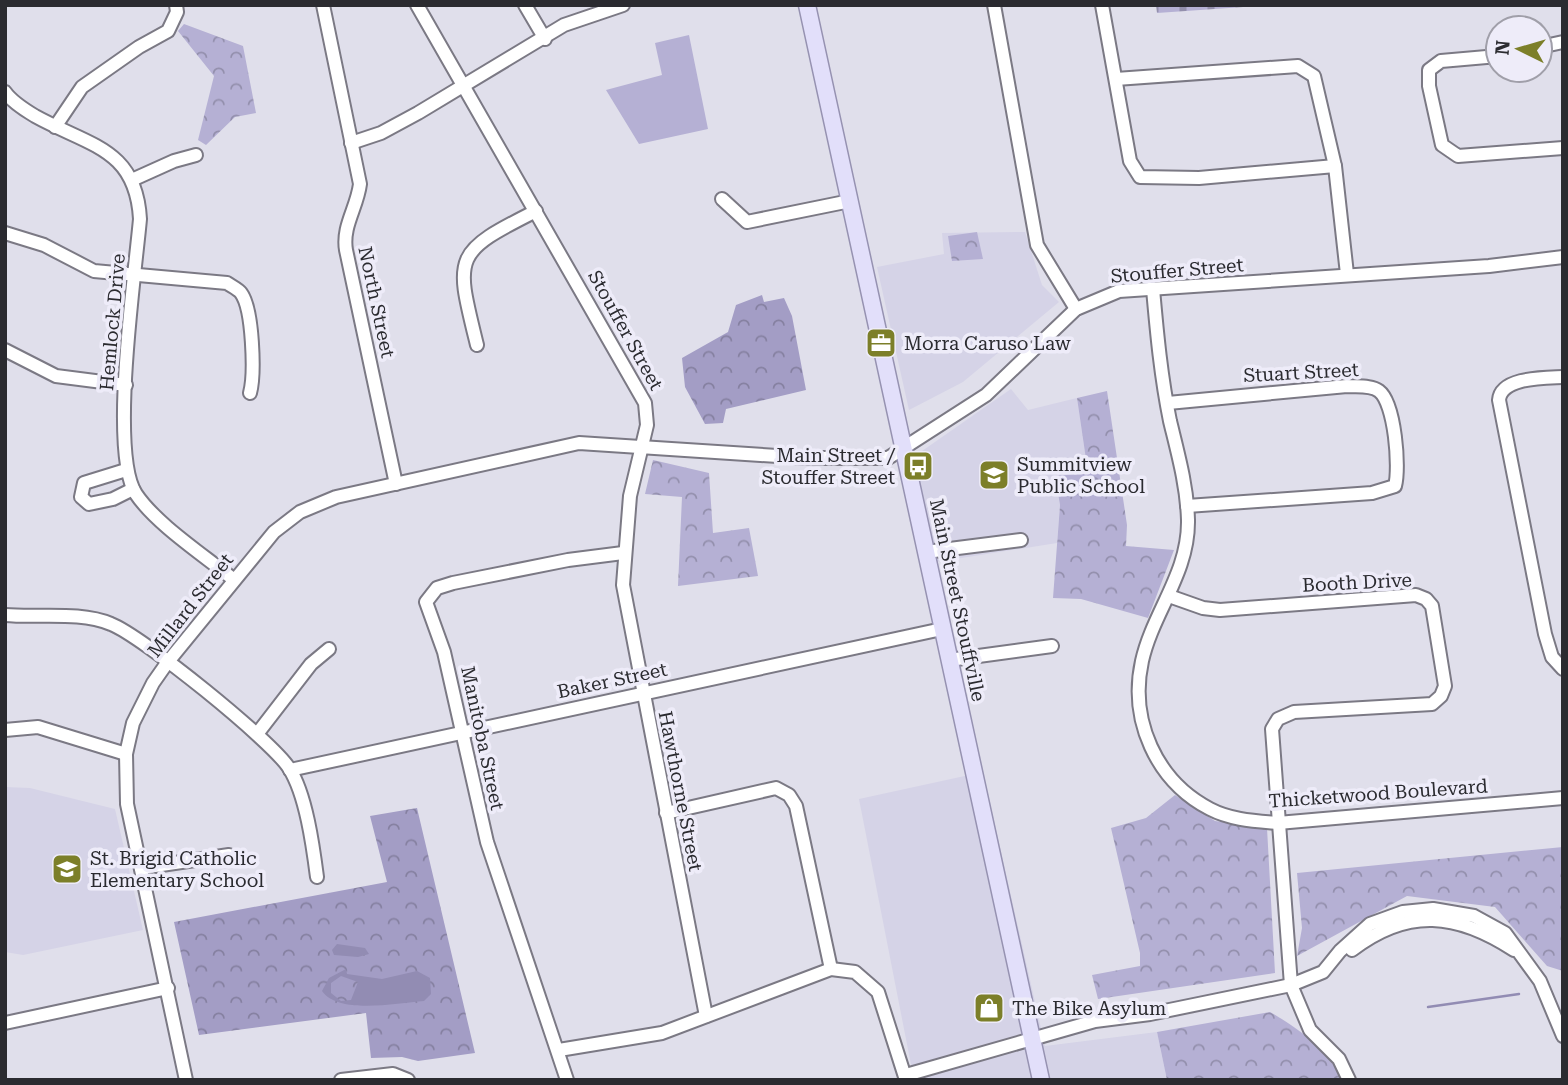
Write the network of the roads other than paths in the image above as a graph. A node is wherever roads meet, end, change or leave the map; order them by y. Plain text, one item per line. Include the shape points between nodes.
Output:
1 (176, 5) edge
2 (323, 5) edge
3 (417, 5) edge
4 (525, 5) edge
5 (623, 5) edge
6 (807, 5) edge
7 (994, 5) edge
8 (1102, 5) edge
9 (606, 7) edge
10 (545, 39) junction
11 (1484, 57) edge
12 (1116, 79) junction
13 (464, 85) junction
14 (5, 92) edge
15 (55, 127) junction
16 (351, 143) junction
17 (1563, 148) edge
18 (196, 155) dead end
19 (1335, 166) junction
20 (134, 179) junction
21 (722, 200) dead end
22 (850, 201) junction
23 (536, 211) junction
24 (5, 233) edge
25 (1563, 257) edge
26 (135, 274) junction
27 (1347, 274) junction
28 (1153, 289) junction
29 (1076, 309) junction
30 (477, 345) dead end
31 (5, 350) edge
32 (1563, 377) edge
33 (126, 385) junction
34 (250, 393) dead end
35 (1168, 403) junction
36 (642, 448) junction
37 (903, 449) junction
38 (126, 470) junction
39 (396, 484) junction
40 (133, 489) junction
41 (1187, 506) junction
42 (1021, 540) dead end
43 (926, 552) junction
44 (623, 553) junction
45 (233, 579) junction
46 (1169, 596) junction
47 (5, 615) edge
48 (942, 629) junction
49 (1052, 646) dead end
50 (329, 649) dead end
51 (949, 660) junction
52 (167, 663) junction
53 (1563, 669) edge
54 (643, 693) junction
55 (5, 730) edge
56 (461, 733) junction
57 (257, 734) junction
58 (125, 754) junction
59 (290, 770) junction
60 (1563, 798) edge
61 (666, 813) junction
62 (1278, 823) junction
63 (229, 855) dead end
64 (141, 868) junction
65 (317, 877) dead end
66 (831, 969) junction
67 (1291, 985) junction
68 (168, 988) junction
69 (706, 1016) junction
70 (5, 1023) edge
71 (1563, 1036) edge
72 (1033, 1039) junction
73 (559, 1049) junction
74 (906, 1078) edge
75 (186, 1080) edge
76 (341, 1080) edge
77 (408, 1080) edge
78 (567, 1080) edge
79 (1041, 1080) edge
80 (1349, 1080) edge

1 - 15 street via 168,31 82,87
2 - 16 street, North Street
3 - 13 street, Stouffer Street
4 - 10 street
5 - 9 street
6 - 22 main road, Main Street Stouffville
7 - 29 street via 1037,244
8 - 12 street
9 - 10 street via 564,25
10 - 13 street via 504,58
11 - 17 street via 1441,61 1429,70 1442,145 1458,156
12 - 19 street via 1298,66 1314,76 1318,86
12 - 19 street via 1130,161 1140,177 1199,178
13 - 16 street via 381,133
13 - 23 street, Stouffer Street
14 - 15 street
15 - 20 street via 116,158
16 - 39 street, North Street via 360,184 344,240
18 - 20 street
19 - 27 street
20 - 26 street, Hemlock Drive via 140,219
21 - 22 street via 747,222
22 - 37 main road, Main Street Stouffville
23 - 30 street via 503,228 466,258 462,282
23 - 36 street, Stouffer Street via 639,388 647,413
24 - 26 street via 94,271
25 - 27 street, Stouffer Street
26 - 33 street, Hemlock Drive
26 - 34 street via 219,281 241,292 255,363
27 - 28 street, Stouffer Street
28 - 29 street, Stouffer Street via 1119,291
28 - 35 street, Thicketwood Boulevard via 1156,339
29 - 37 street, Stouffer Street via 986,395
31 - 33 street via 56,376
32 - 53 street via 1510,384 1499,400 1545,634 1552,657
33 - 38 street, Hemlock Drive
35 - 41 street, Thicketwood Boulevard
35 - 41 street, Stuart Street via 1347,386 1382,393 1390,410 1398,457 1395,486 1372,493
36 - 37 street, Stouffer Street via 808,458 888,458
36 - 39 street, Millard Street via 579,443
36 - 44 street, Hawthorne Street
37 - 43 main road, Main Street Stouffville
38 - 40 street, Hemlock Drive
38 - 40 street via 84,483 81,497 89,504
39 - 45 street, Millard Street via 336,497 300,512 274,532
40 - 45 street, Hemlock Drive via 147,509
41 - 46 street, Thicketwood Boulevard via 1184,558
42 - 43 street
43 - 48 main road, Main Street Stouffville
44 - 54 street, Hawthorne Street via 625,602
44 - 56 street, Manitoba Street via 453,583 426,598 444,652
45 - 52 street, Millard Street
46 - 62 street, Thicketwood Boulevard via 1139,674 1141,720 1151,749 1182,789 1212,810
46 - 62 street, Booth Drive via 1220,610 1416,595 1432,606 1445,686 1432,704 1294,712 1274,724 1271,739
47 - 52 street via 110,623
48 - 51 main road, Main Street Stouffville
48 - 54 street, Baker Street
49 - 51 street
50 - 57 street via 311,664
51 - 72 main road, Main Street Stouffville
52 - 57 street
52 - 58 street, Millard Street via 142,703
54 - 56 street, Baker Street
54 - 61 street, Hawthorne Street
55 - 58 street via 38,727
56 - 59 street, Baker Street
56 - 73 street, Manitoba Street via 486,842
57 - 59 street
58 - 64 street, Millard Street via 127,804
59 - 65 street
60 - 62 street, Thicketwood Boulevard
61 - 66 street via 776,788 789,795 796,806
61 - 69 street, Hawthorne Street
62 - 67 street
63 - 64 street
64 - 68 street, Millard Street
66 - 69 street
66 - 74 street via 855,972 878,992
67 - 71 street via 1323,972 1370,923 1403,912 1433,909 1474,916 1505,933 1526,958
67 - 72 street via 1095,1021
67 - 80 street via 1310,1030 1339,1059
68 - 70 street
68 - 75 street, Millard Street
69 - 73 street via 644,1037
72 - 74 street
72 - 79 main road, Main Street Stouffville
73 - 78 street, Manitoba Street
76 - 77 street via 393,1074

